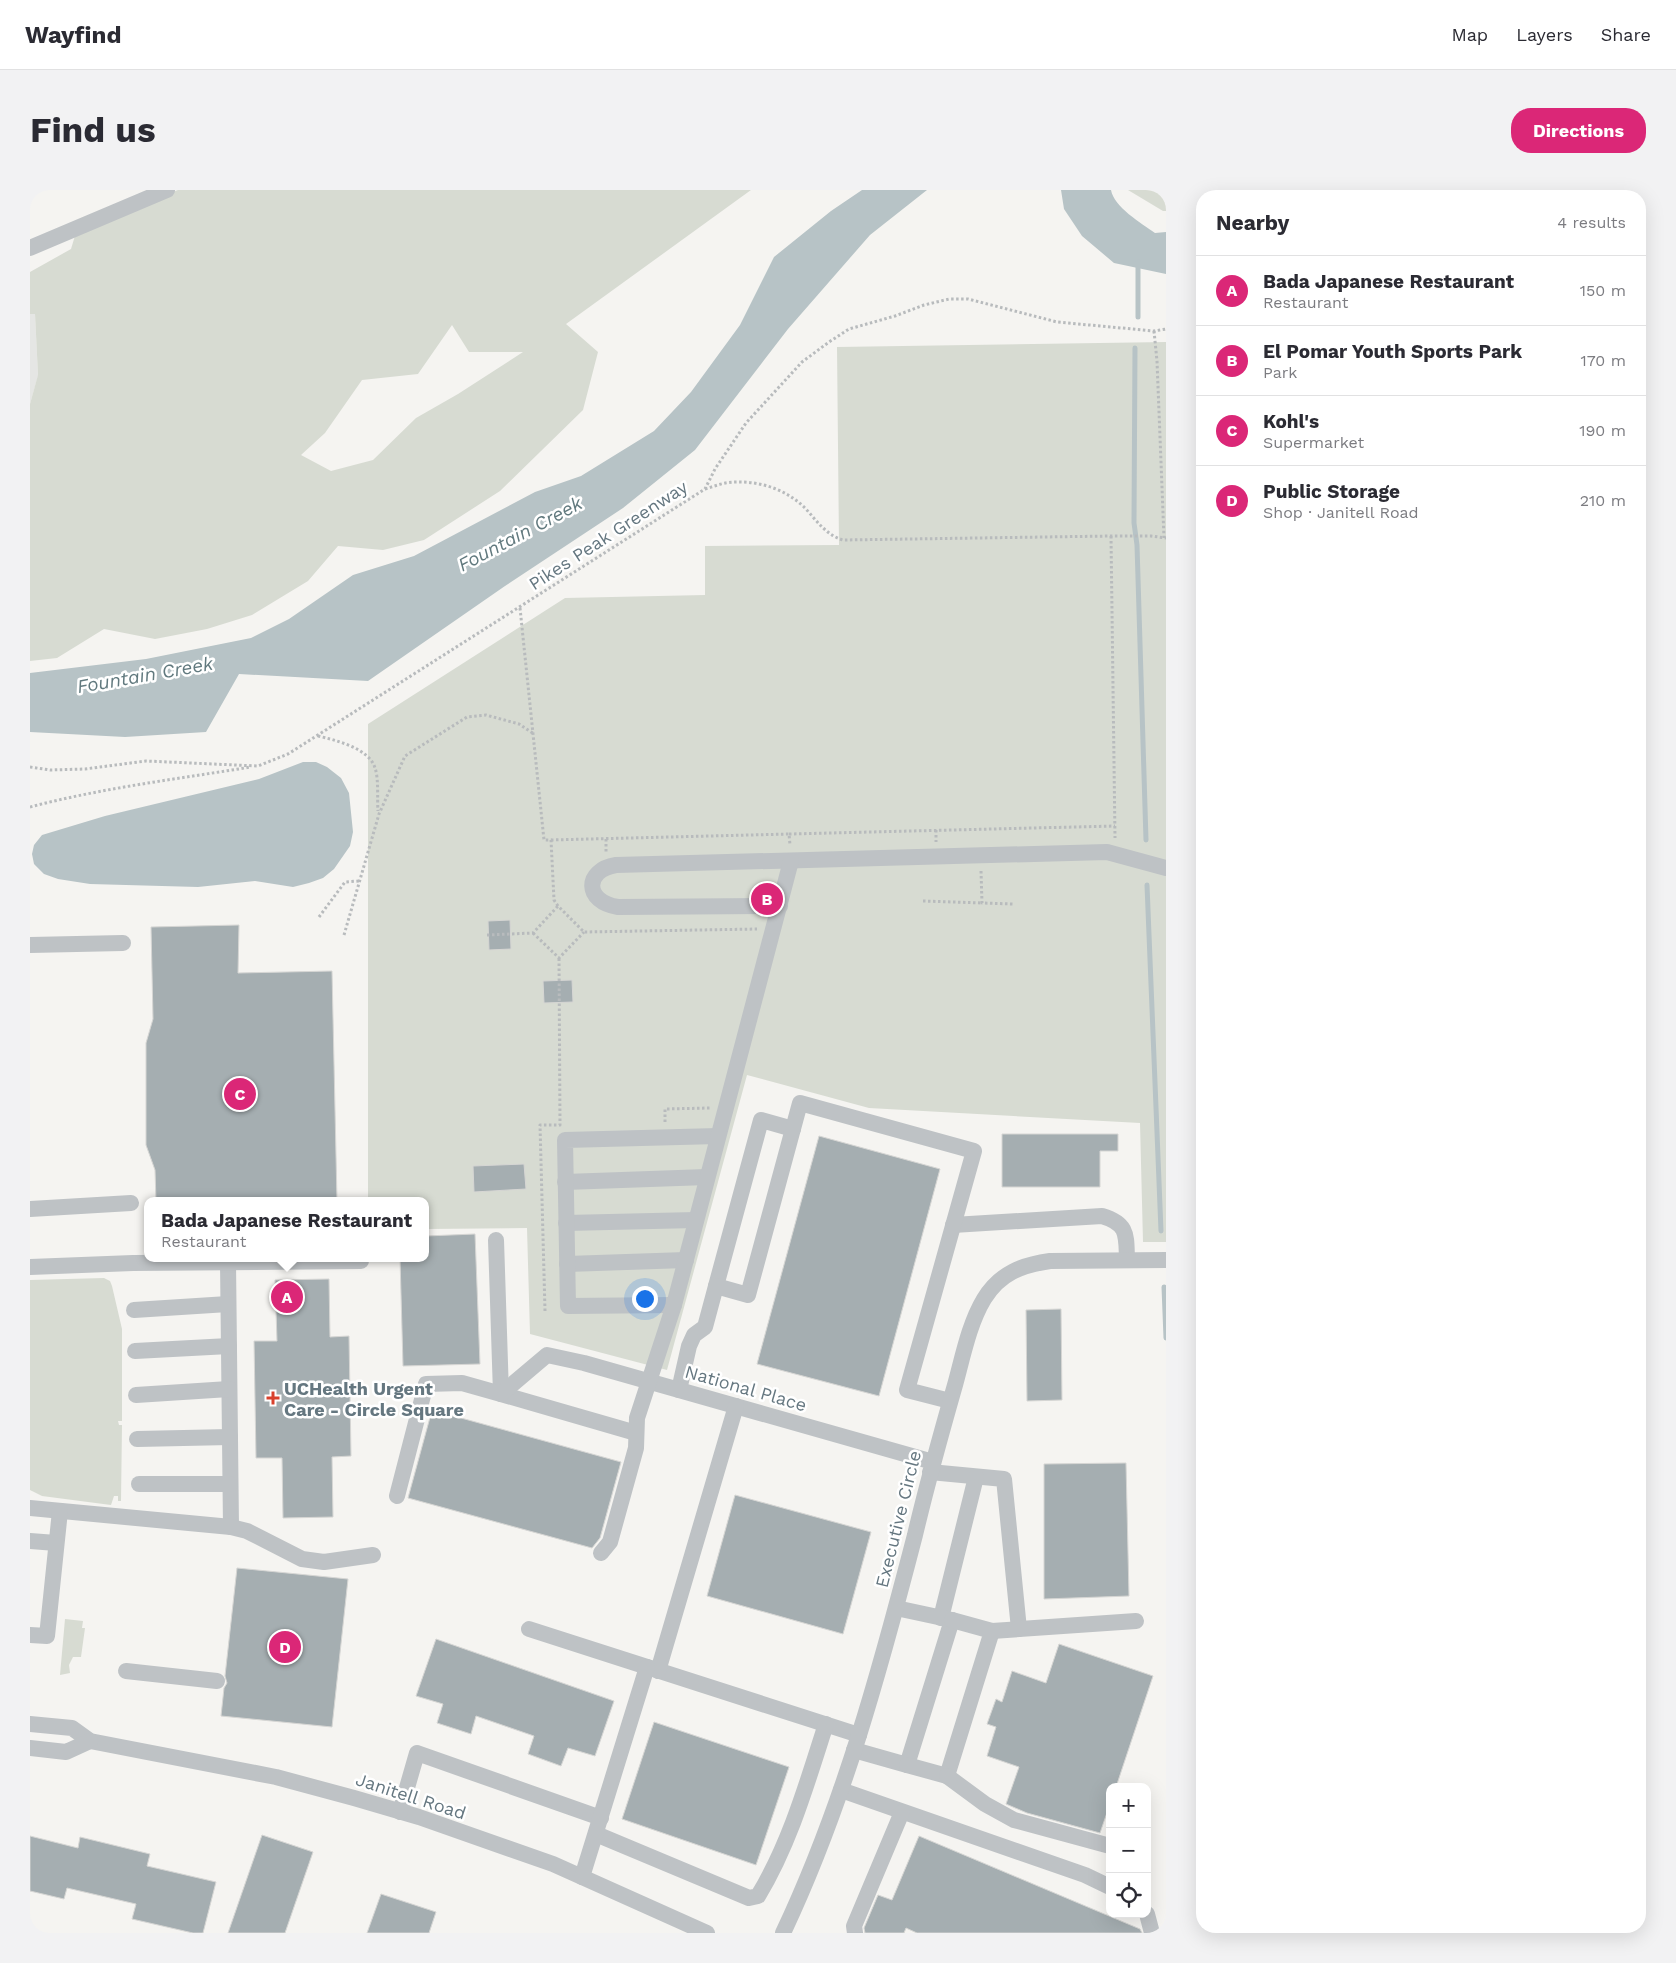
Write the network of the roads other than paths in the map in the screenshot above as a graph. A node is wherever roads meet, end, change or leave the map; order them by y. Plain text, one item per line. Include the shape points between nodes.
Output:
1 (167, 190) edge
2 (30, 248) edge
3 (791, 861) junction
4 (1166, 868) edge
5 (780, 906) junction
6 (123, 943) dead end
7 (30, 945) edge
8 (793, 1129) junction
9 (718, 1136) junction
10 (707, 1177) junction
11 (565, 1182) junction
12 (131, 1203) dead end
13 (30, 1209) edge
14 (696, 1220) junction
15 (566, 1223) junction
16 (953, 1225) junction
17 (496, 1240) dead end
18 (686, 1260) junction
19 (1127, 1260) junction
20 (1166, 1260) edge
21 (228, 1262) joint
22 (567, 1264) junction
23 (30, 1267) edge
24 (716, 1286) junction
25 (228, 1304) junction
26 (674, 1305) junction
27 (134, 1310) dead end
28 (229, 1346) junction
29 (135, 1351) dead end
30 (650, 1382) junction
31 (229, 1389) junction
32 (679, 1390) junction
33 (501, 1394) junction
34 (136, 1395) dead end
35 (950, 1401) junction
36 (736, 1406) junction
37 (636, 1433) junction
38 (230, 1437) junction
39 (137, 1439) dead end
40 (932, 1467) junction
41 (976, 1477) junction
42 (139, 1484) dead end
43 (230, 1484) junction
44 (397, 1496) dead end
45 (30, 1508) edge
46 (60, 1511) junction
47 (231, 1527) junction
48 (30, 1541) edge
49 (56, 1543) junction
50 (601, 1553) dead end
51 (373, 1555) dead end
52 (896, 1608) junction
53 (946, 1619) junction
54 (1136, 1621) dead end
55 (529, 1629) dead end
56 (1019, 1629) junction
57 (992, 1631) junction
58 (30, 1635) edge
59 (652, 1669) junction
60 (126, 1672) dead end
61 (216, 1681) dead end
62 (30, 1724) edge
63 (826, 1724) junction
64 (859, 1735) junction
65 (90, 1742) junction
66 (30, 1748) edge
67 (854, 1750) junction
68 (906, 1765) junction
69 (947, 1776) junction
70 (841, 1790) junction
71 (400, 1812) junction
72 (902, 1812) junction
73 (598, 1826) junction
74 (1106, 1845) edge
75 (582, 1877) junction
76 (1106, 1884) edge
77 (1148, 1918) edge
78 (707, 1933) edge
79 (783, 1933) edge
80 (855, 1933) edge
81 (1152, 1933) edge

1 - 2 street
3 - 4 street via 1107,852
3 - 5 street
3 - 5 street via 616,865 599,872 592,888 600,902 618,907
5 - 9 street
6 - 7 street
8 - 16 street via 800,1103 974,1151
8 - 24 street via 748,1295
8 - 24 street via 761,1120
9 - 10 street
9 - 11 street via 565,1140
10 - 11 street
10 - 14 street
11 - 15 street
12 - 13 street
14 - 15 street
14 - 18 street
15 - 22 street
16 - 19 street via 1102,1216 1121,1224 1124,1229
16 - 35 street via 907,1390
17 - 33 street
18 - 22 street
18 - 26 street
19 - 20 street, Executive Circle
19 - 35 street, Executive Circle via 1050,1261 1016,1268 994,1286 977,1311
21 - 23 street
21 - 25 street
22 - 26 street via 568,1306
24 - 32 street via 705,1327 694,1335 689,1346
25 - 27 street
25 - 28 street
26 - 30 street
28 - 29 street
28 - 31 street
30 - 32 street, National Place
30 - 33 street, National Place via 547,1355
30 - 37 street via 637,1418
31 - 34 street
31 - 38 street
32 - 36 street, National Place
33 - 37 street
33 - 44 street via 462,1383 426,1384
35 - 40 street, Executive Circle
36 - 40 street, National Place
36 - 59 street
37 - 50 street via 636,1448 610,1542
38 - 39 street
38 - 43 street
40 - 41 street, National Place
40 - 52 street, Executive Circle
41 - 53 street
41 - 56 street, National Place via 1004,1480
42 - 43 street
43 - 47 street
45 - 46 street
46 - 47 street
46 - 49 street
47 - 51 street via 247,1531 302,1559 324,1562
48 - 49 street
49 - 58 street via 47,1636
52 - 53 street
52 - 64 street, Executive Circle
53 - 57 street
53 - 68 street
54 - 56 street
55 - 59 street
56 - 57 street
57 - 69 street
59 - 63 street
59 - 73 street
60 - 61 street
62 - 65 street, Janitell Road via 72,1728
63 - 64 street
63 - 73 street via 786,1842 758,1896 750,1898
64 - 67 street, Executive Circle
65 - 66 street via 66,1752
65 - 71 street, Janitell Road via 276,1777
67 - 68 street
67 - 70 street, Executive Circle
68 - 69 street
69 - 74 street via 985,1804 1014,1820
70 - 72 street
70 - 79 street, Executive Circle via 807,1883
71 - 73 street via 417,1753
71 - 75 street, Janitell Road
72 - 76 street
72 - 80 street via 854,1926
73 - 75 street
75 - 78 street, Janitell Road
77 - 81 street

